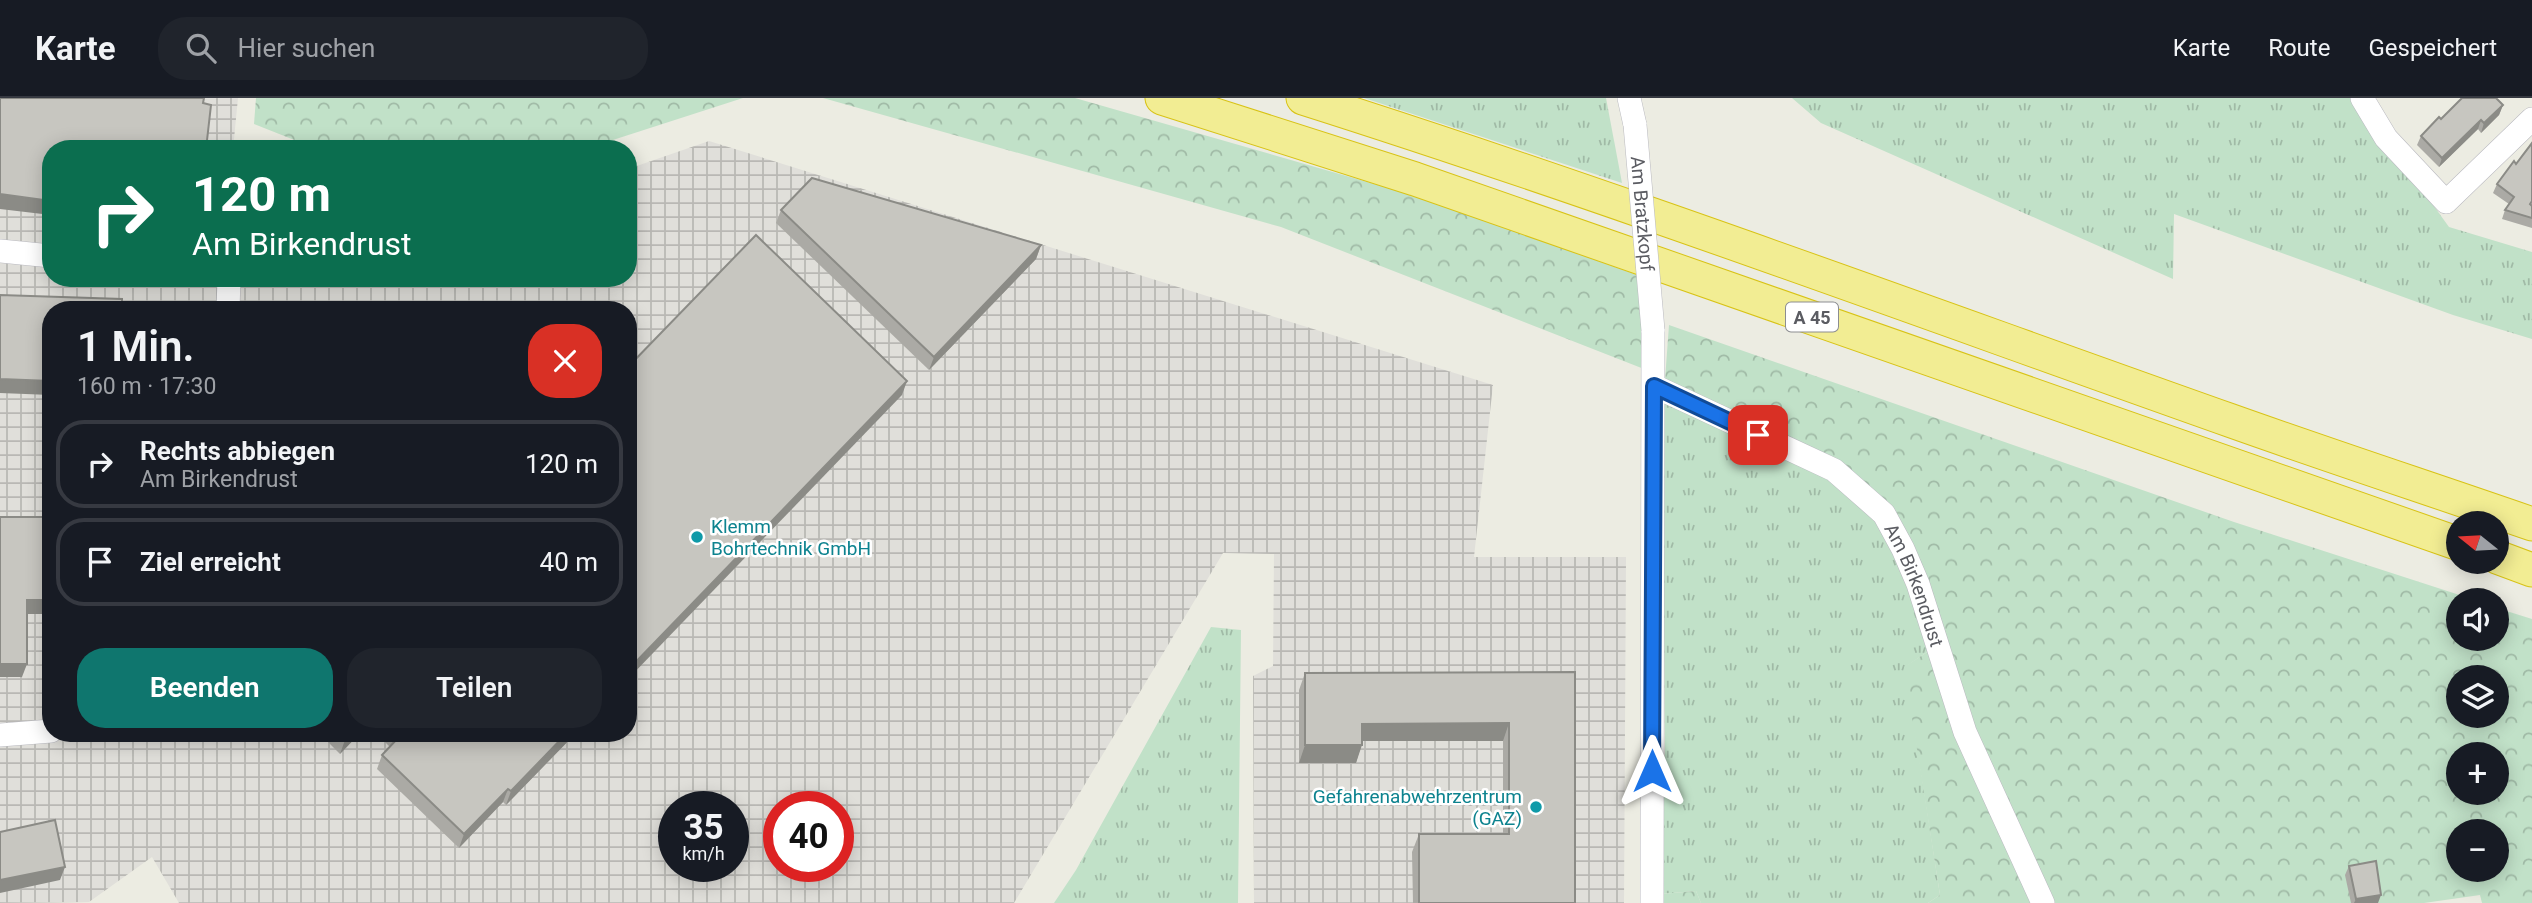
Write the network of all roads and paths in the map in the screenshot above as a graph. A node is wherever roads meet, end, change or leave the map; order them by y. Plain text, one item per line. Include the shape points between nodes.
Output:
1 (1162, 98) edge
2 (1303, 98) edge
3 (1629, 98) edge
4 (2362, 98) edge
5 (2532, 118) edge
6 (0, 251) edge
7 (42, 255) edge
8 (1654, 386) junction
9 (2532, 524) edge
10 (2446, 539) edge
11 (2510, 562) edge
12 (2532, 569) edge
13 (42, 732) edge
14 (0, 735) edge
15 (1652, 903) edge
16 (2043, 903) edge

1 - 10 highway, A 45 via 1415,179
2 - 9 highway, A 45 via 1796,265
3 - 8 street, Am Bratzkopf, bridge via 1653,330
4 - 5 street via 2386,138 2446,202
6 - 7 street
8 - 15 street, Am Bratzkopf
8 - 16 street, Am Birkendrust via 1834,470 1885,514 1918,584 1965,732
11 - 12 highway
13 - 14 street

